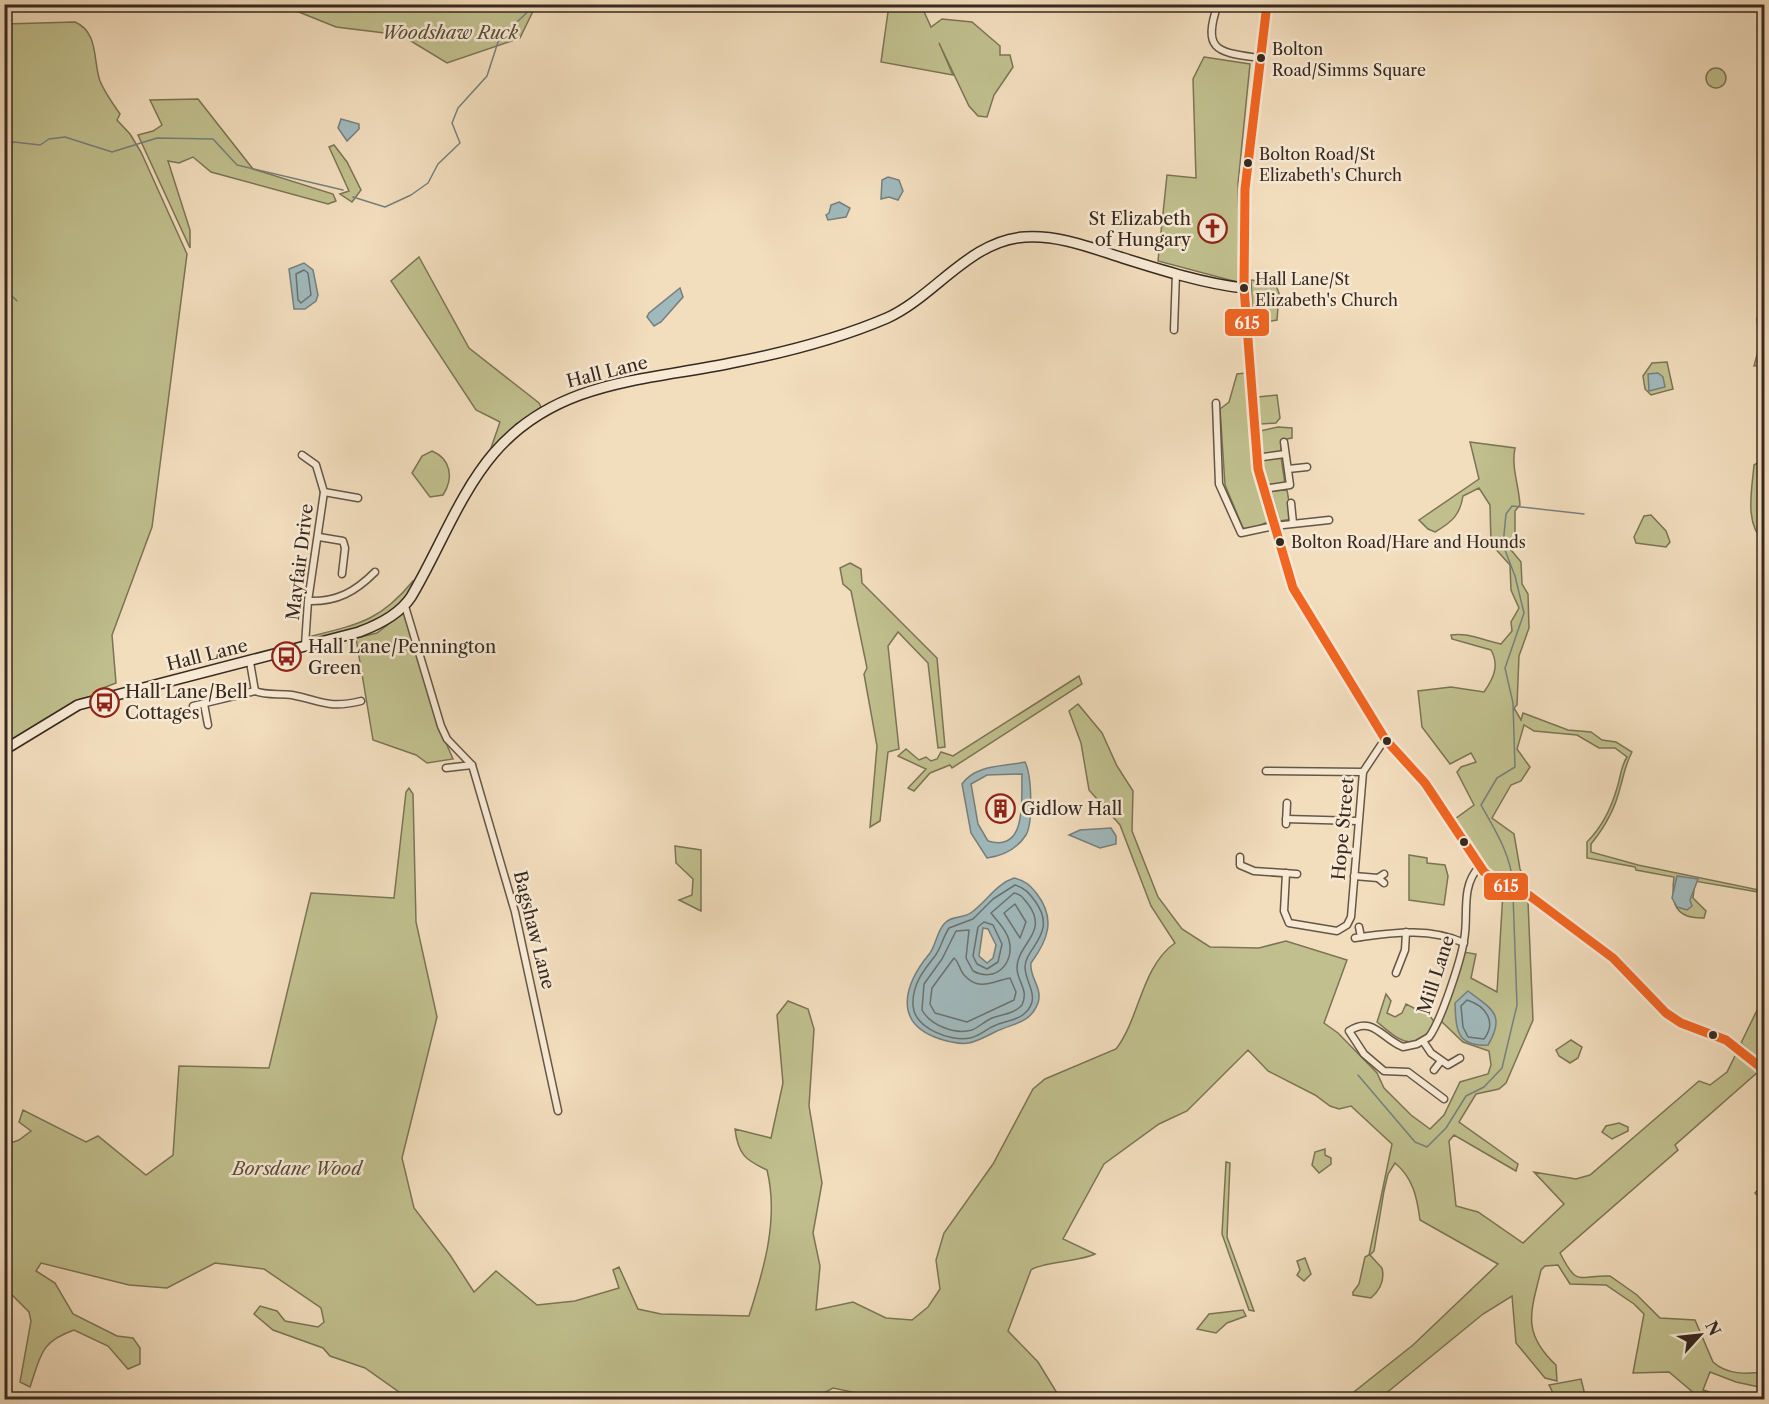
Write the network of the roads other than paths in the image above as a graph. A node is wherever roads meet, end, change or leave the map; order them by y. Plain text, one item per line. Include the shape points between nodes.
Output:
1 (1218, 4) edge
2 (1267, 4) edge
3 (1259, 58) junction
4 (1176, 272) junction
5 (1244, 288) junction
6 (1174, 330) dead end
7 (1216, 403) dead end
8 (1284, 442) dead end
9 (1286, 454) junction
10 (302, 455) dead end
11 (1256, 458) junction
12 (1307, 467) dead end
13 (1287, 469) junction
14 (1263, 489) junction
15 (324, 492) junction
16 (358, 498) dead end
17 (1291, 503) dead end
18 (1329, 520) dead end
19 (1293, 523) junction
20 (1274, 526) junction
21 (319, 537) junction
22 (375, 572) dead end
23 (342, 574) dead end
24 (308, 601) junction
25 (405, 606) junction
26 (305, 645) junction
27 (250, 662) junction
28 (255, 691) junction
29 (360, 701) dead end
30 (351, 703) junction
31 (204, 704) junction
32 (193, 706) dead end
33 (352, 712) dead end
34 (208, 725) dead end
35 (1385, 739) junction
36 (4, 750) edge
37 (470, 762) junction
38 (447, 768) dead end
39 (1266, 771) dead end
40 (1363, 772) junction
41 (1287, 803) dead end
42 (1358, 821) junction
43 (1240, 857) dead end
44 (1479, 867) junction
45 (1286, 873) junction
46 (1297, 873) dead end
47 (1354, 876) junction
48 (1384, 883) dead end
49 (1359, 927) dead end
50 (1406, 932) junction
51 (1464, 943) junction
52 (1396, 974) dead end
53 (1424, 1041) junction
54 (1460, 1058) dead end
55 (1441, 1061) junction
56 (1434, 1070) dead end
57 (1764, 1070) edge
58 (1444, 1099) dead end
59 (558, 1111) dead end

1 - 3 street via 1211,36 1215,46 1228,54
2 - 3 street
3 - 5 street via 1245,189
4 - 5 street, Hall Lane
4 - 6 street
4 - 25 street, Hall Lane via 1053,238 1014,238 974,257 883,319 777,352 605,386 559,402 525,422 477,473
5 - 11 street
7 - 20 street via 1219,484 1238,529 1241,533
8 - 9 street
9 - 11 street
9 - 13 street
10 - 15 street, Mayfair Drive via 316,465
11 - 14 street
12 - 13 street
13 - 14 street via 1290,485
14 - 20 street
15 - 16 street
15 - 21 street, Mayfair Drive
17 - 19 street
18 - 19 street
19 - 20 street
20 - 35 street via 1293,588
21 - 23 street via 343,542
21 - 24 street, Mayfair Drive
22 - 24 street via 342,597
24 - 26 street, Mayfair Drive
25 - 26 street, Hall Lane via 373,627
25 - 37 street via 441,726 447,739
26 - 27 street, Hall Lane
27 - 28 street
27 - 36 street, Hall Lane via 78,705
28 - 30 street via 338,706
28 - 31 street
29 - 30 street
30 - 33 street
31 - 32 street
31 - 34 street
35 - 40 street, Hope Street
35 - 44 street via 1425,783
37 - 38 street
37 - 59 street, Bagshaw Lane via 515,912
39 - 40 street
40 - 42 street, Hope Street
41 - 42 street via 1286,821
42 - 47 street, Hope Street
43 - 45 street via 1236,865 1254,871
44 - 51 street, Mill Lane via 1465,905
44 - 57 street via 1494,880 1526,894 1613,958 1666,1013 1726,1040
45 - 46 street
45 - 47 street, Hope Street via 1284,911 1289,923 1337,931 1350,920
47 - 48 street via 1381,876
49 - 50 street via 1358,937
50 - 51 street via 1444,936
50 - 52 street via 1404,955
51 - 53 street, Mill Lane via 1436,1024
53 - 55 street
53 - 58 street, Mill Lane via 1403,1047 1366,1024 1349,1031 1364,1054 1383,1071 1408,1072
54 - 55 street via 1450,1065
55 - 56 street

